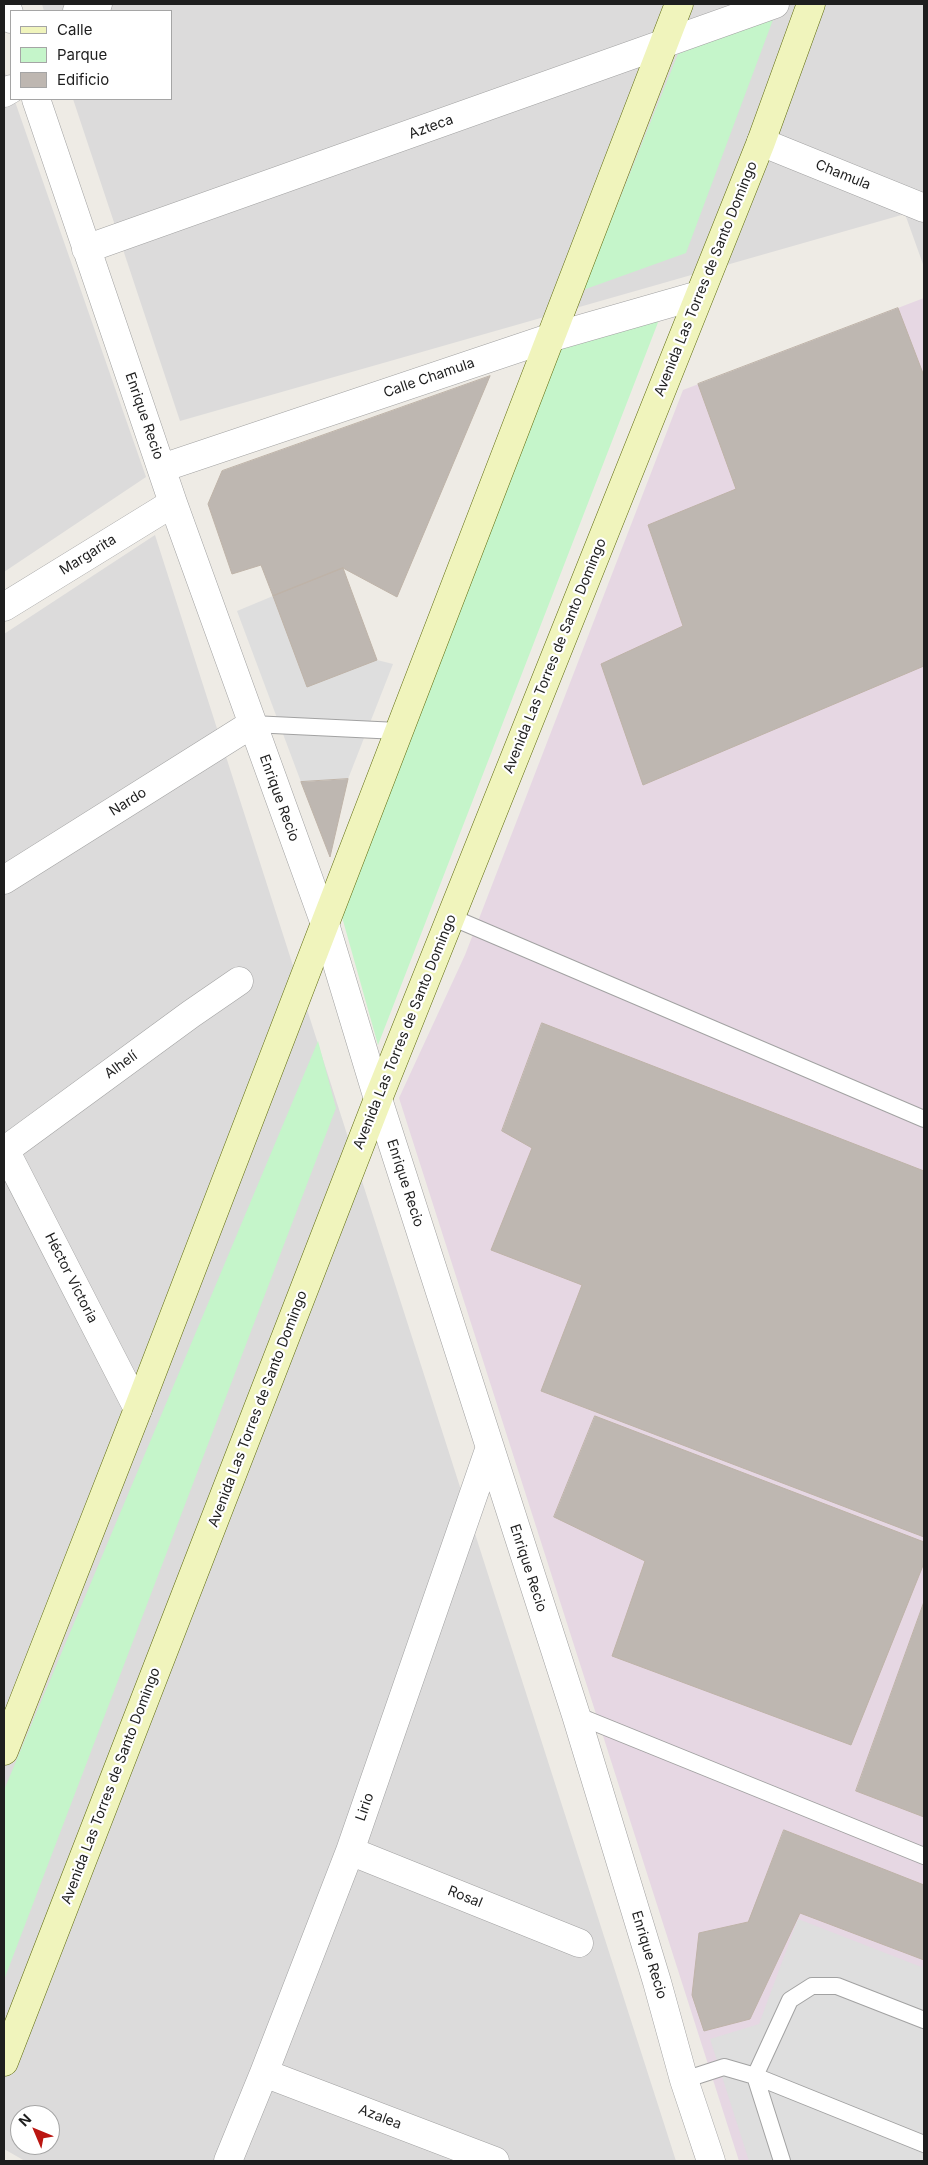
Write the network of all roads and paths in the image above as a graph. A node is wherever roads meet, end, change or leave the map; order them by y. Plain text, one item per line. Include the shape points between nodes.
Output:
1 (6, 4) edge
2 (98, 4) edge
3 (679, 4) edge
4 (775, 4) edge
5 (811, 4) edge
6 (80, 10) edge
7 (10, 16) edge
8 (664, 44) junction
9 (36, 100) edge
10 (761, 142) junction
11 (924, 208) edge
12 (86, 249) junction
13 (699, 295) junction
14 (549, 338) junction
15 (162, 468) junction
16 (173, 503) junction
17 (4, 607) edge
18 (252, 724) junction
19 (398, 731) junction
20 (4, 880) edge
21 (451, 917) junction
22 (325, 924) junction
23 (239, 981) dead end
24 (378, 1099) junction
25 (924, 1119) edge
26 (4, 1149) edge
27 (138, 1409) junction
28 (490, 1447) junction
29 (576, 1715) junction
30 (4, 1751) edge
31 (350, 1851) junction
32 (924, 1856) edge
33 (579, 1943) dead end
34 (924, 2020) edge
35 (4, 2062) edge
36 (264, 2073) junction
37 (755, 2076) junction
38 (684, 2080) junction
39 (924, 2144) edge
40 (228, 2161) edge
41 (495, 2161) edge
42 (711, 2161) edge
43 (782, 2161) edge

1 - 7 street
2 - 6 street
3 - 8 street
4 - 8 street, Azteca
5 - 10 street, Avenida Las Torres de Santo Domingo
8 - 12 street, Azteca
8 - 14 street
9 - 12 street, Enrique Recio
10 - 11 street, Chamula
10 - 13 street, Avenida Las Torres de Santo Domingo
12 - 15 street, Enrique Recio
13 - 14 street, Calle Chamula
13 - 21 street, Avenida Las Torres de Santo Domingo
14 - 15 street, Calle Chamula
14 - 19 street
15 - 16 street, Enrique Recio
16 - 17 street, Margarita
16 - 18 street, Enrique Recio
18 - 19 lane
18 - 20 street, Nardo
18 - 22 street, Enrique Recio
19 - 22 street
21 - 24 street, Avenida Las Torres de Santo Domingo
21 - 25 lane
22 - 24 street, Enrique Recio
22 - 27 street
23 - 26 street, Alhelí
24 - 28 street, Enrique Recio
24 - 35 street, Avenida Las Torres de Santo Domingo
26 - 27 street, Héctor Victoria
27 - 30 street
28 - 29 street, Enrique Recio
28 - 31 street, Lirio
29 - 32 lane
29 - 38 street, Enrique Recio
31 - 33 street, Rosal
31 - 36 street, Lirio
34 - 37 lane via 837,1986 812,1986 790,2000
36 - 40 street, Lirio
36 - 41 street, Azalea
37 - 38 lane via 724,2067
37 - 39 lane
37 - 43 lane
38 - 42 street, Enrique Recio

